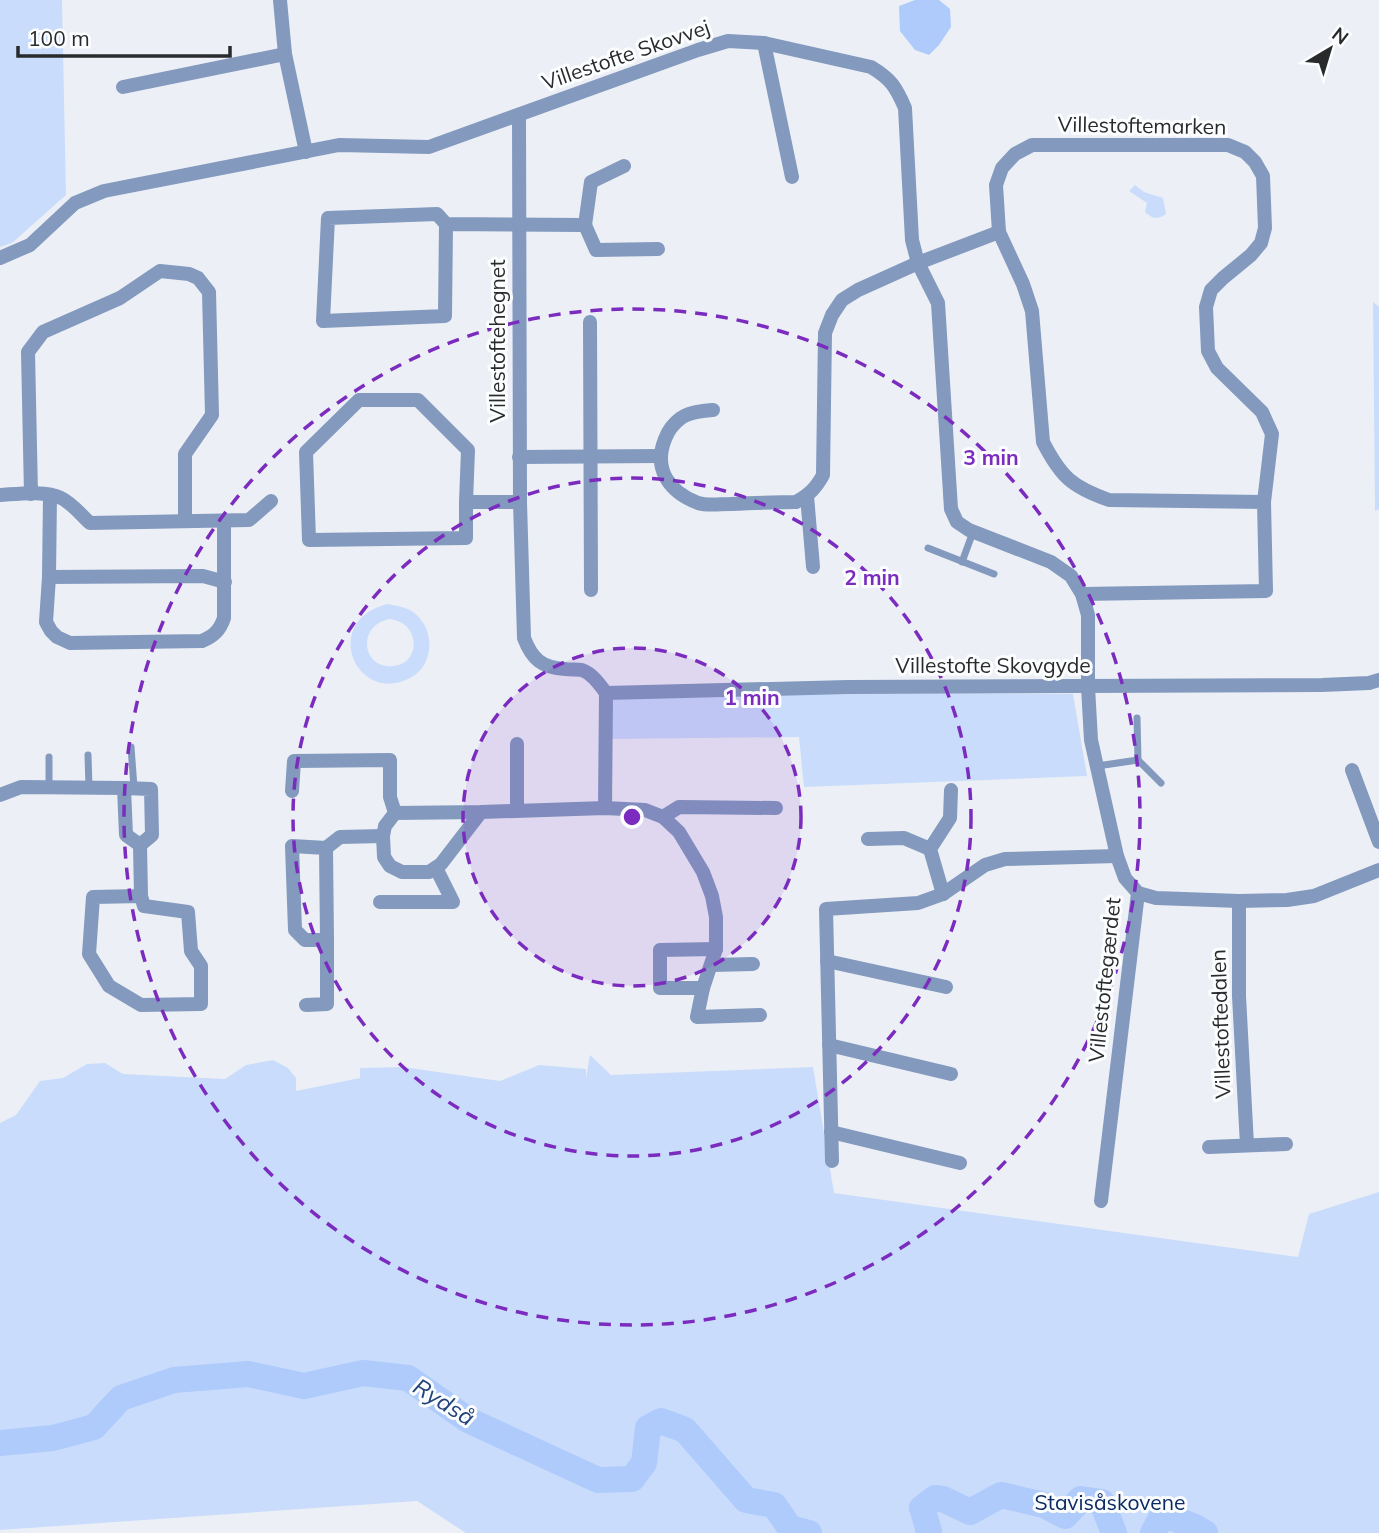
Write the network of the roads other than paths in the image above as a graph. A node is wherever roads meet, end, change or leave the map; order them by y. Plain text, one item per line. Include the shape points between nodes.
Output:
1 (280, 0) edge
2 (764, 43) junction
3 (285, 54) junction
4 (123, 87) dead end
5 (519, 115) junction
6 (306, 152) junction
7 (624, 166) dead end
8 (792, 177) dead end
9 (446, 224) junction
10 (518, 224) junction
11 (585, 225) junction
12 (999, 232) junction
13 (658, 249) dead end
14 (0, 258) edge
15 (918, 263) junction
16 (590, 322) dead end
17 (713, 410) dead end
18 (660, 456) junction
19 (519, 457) junction
20 (590, 458) junction
21 (31, 494) junction
22 (0, 495) edge
23 (50, 495) junction
24 (807, 496) junction
25 (271, 501) dead end
26 (466, 502) junction
27 (520, 502) junction
28 (1264, 502) junction
29 (185, 520) junction
30 (224, 521) junction
31 (974, 532) junction
32 (928, 548) dead end
33 (962, 562) junction
34 (813, 567) dead end
35 (994, 574) dead end
36 (49, 577) junction
37 (225, 582) junction
38 (591, 590) dead end
39 (1082, 594) junction
40 (1379, 680) edge
41 (1088, 687) junction
42 (606, 693) junction
43 (1137, 718) dead end
44 (517, 744) dead end
45 (131, 747) dead end
46 (88, 755) dead end
47 (49, 757) dead end
48 (1138, 760) junction
49 (1096, 766) junction
50 (1352, 770) dead end
51 (1161, 783) dead end
52 (49, 788) junction
53 (89, 788) junction
54 (129, 788) junction
55 (951, 790) dead end
56 (292, 791) dead end
57 (0, 795) edge
58 (605, 808) junction
59 (776, 808) dead end
60 (517, 810) junction
61 (481, 812) junction
62 (395, 813) junction
63 (663, 817) junction
64 (383, 836) junction
65 (868, 839) dead end
66 (1379, 842) edge
67 (140, 845) junction
68 (326, 848) junction
69 (930, 849) junction
70 (1117, 856) junction
71 (436, 868) junction
72 (1379, 870) edge
73 (1138, 893) junction
74 (943, 894) junction
75 (141, 896) junction
76 (1239, 901) junction
77 (380, 902) dead end
78 (327, 940) junction
79 (716, 949) junction
80 (827, 961) junction
81 (753, 964) dead end
82 (712, 965) junction
83 (946, 987) dead end
84 (703, 988) junction
85 (306, 1005) dead end
86 (760, 1015) dead end
87 (829, 1045) junction
88 (951, 1074) dead end
89 (831, 1132) junction
90 (1286, 1144) dead end
91 (1247, 1145) junction
92 (1209, 1147) dead end
93 (832, 1161) dead end
94 (960, 1163) dead end
95 (1101, 1201) dead end

1 - 3 street
2 - 5 street, Villestofte Skovvej via 728,41
2 - 8 street
2 - 15 street, Villestofte Skovvej via 871,67 898,89 905,108 912,240
3 - 4 street
3 - 6 street
5 - 6 street, Villestofte Skovvej via 429,147 339,145
5 - 10 street, Villestoftehegnet
6 - 14 street, Villestofte Skovvej via 104,191 75,203 30,245
7 - 11 street via 591,182
9 - 9 street via 446,316 323,321 328,218 437,214
9 - 10 street
10 - 11 street
10 - 19 street, Villestoftehegnet
11 - 13 street via 596,250
12 - 15 street
12 - 28 street, Villestoftemarken via 1032,311 1043,442 1066,477 1109,500
12 - 28 street, Villestoftemarken via 996,185 1002,168 1032,145 1228,145 1255,162 1263,176 1265,228 1261,243 1211,290 1206,307 1208,351 1217,368 1262,412 1272,434
15 - 24 street via 858,290 842,300 832,315 825,333 823,475
15 - 31 street, Villestofte Skovvej via 938,303 951,509 957,522
16 - 20 street
17 - 18 street via 681,417 668,431
18 - 20 street
18 - 24 street via 670,485 701,504 796,502
19 - 20 street
19 - 27 street, Villestoftehegnet
20 - 38 street
21 - 22 street
21 - 23 street
21 - 29 street via 28,352 43,332 120,298 160,271 189,275 198,278 209,292 212,415 185,454
23 - 29 street via 69,503 90,523
23 - 36 street
24 - 34 street
25 - 30 street via 249,520
26 - 26 street via 468,450 418,400 359,400 306,452 309,540 466,538
26 - 27 street
27 - 42 street, Villestoftehegnet via 528,649 544,665 583,671
28 - 39 street, Villestoftemarken via 1266,591
29 - 30 street
30 - 37 street
31 - 33 lane
31 - 39 street, Villestofte Skovvej via 1051,562 1071,576
32 - 33 lane
33 - 35 lane
36 - 37 street via 202,576
36 - 37 street via 46,622 57,637 70,643 202,641 221,627
39 - 41 street via 1088,615
40 - 41 street, Villestofte Skovgyde via 1322,685
41 - 42 street, Villestofte Skovgyde
41 - 49 street, Villestoftegærdet
42 - 58 street
43 - 48 lane
44 - 60 street
45 - 54 lane
46 - 53 lane
47 - 52 lane
48 - 49 lane
48 - 51 lane
49 - 70 street, Villestoftegærdet
50 - 66 street
52 - 53 street
52 - 57 street via 21,787
53 - 54 street
54 - 67 street via 126,835
54 - 67 street via 151,789 152,835
55 - 69 street via 950,818
56 - 62 street via 294,761 390,760
58 - 60 street
58 - 63 street via 645,810
59 - 63 street via 679,807
60 - 61 street
61 - 62 street
61 - 71 street
62 - 64 street
63 - 79 street via 679,832 703,872 716,918
64 - 68 street via 340,836
64 - 71 street via 384,857 390,866 402,872
65 - 69 street via 904,838
67 - 75 street
68 - 78 street
68 - 78 street via 292,846 295,930 305,940
69 - 74 street
70 - 73 street, Villestoftegærdet via 1125,878
70 - 74 street via 1005,859 985,865
71 - 77 street via 453,902
72 - 76 street via 1314,896
73 - 76 street via 1156,898
73 - 95 street, Villestoftegærdet
74 - 80 street via 918,903 826,909
75 - 75 street via 144,906 188,912 191,951 201,966 201,1004 141,1005 109,986 89,954 93,897
76 - 91 street, Villestoftedalen
78 - 85 street via 327,1004
79 - 82 street
79 - 84 street via 660,950 660,988
80 - 83 street
80 - 87 street
81 - 82 street
82 - 84 street
84 - 86 street via 697,1017
87 - 88 street
87 - 89 street
89 - 93 street
89 - 94 street
90 - 91 street
91 - 92 street

